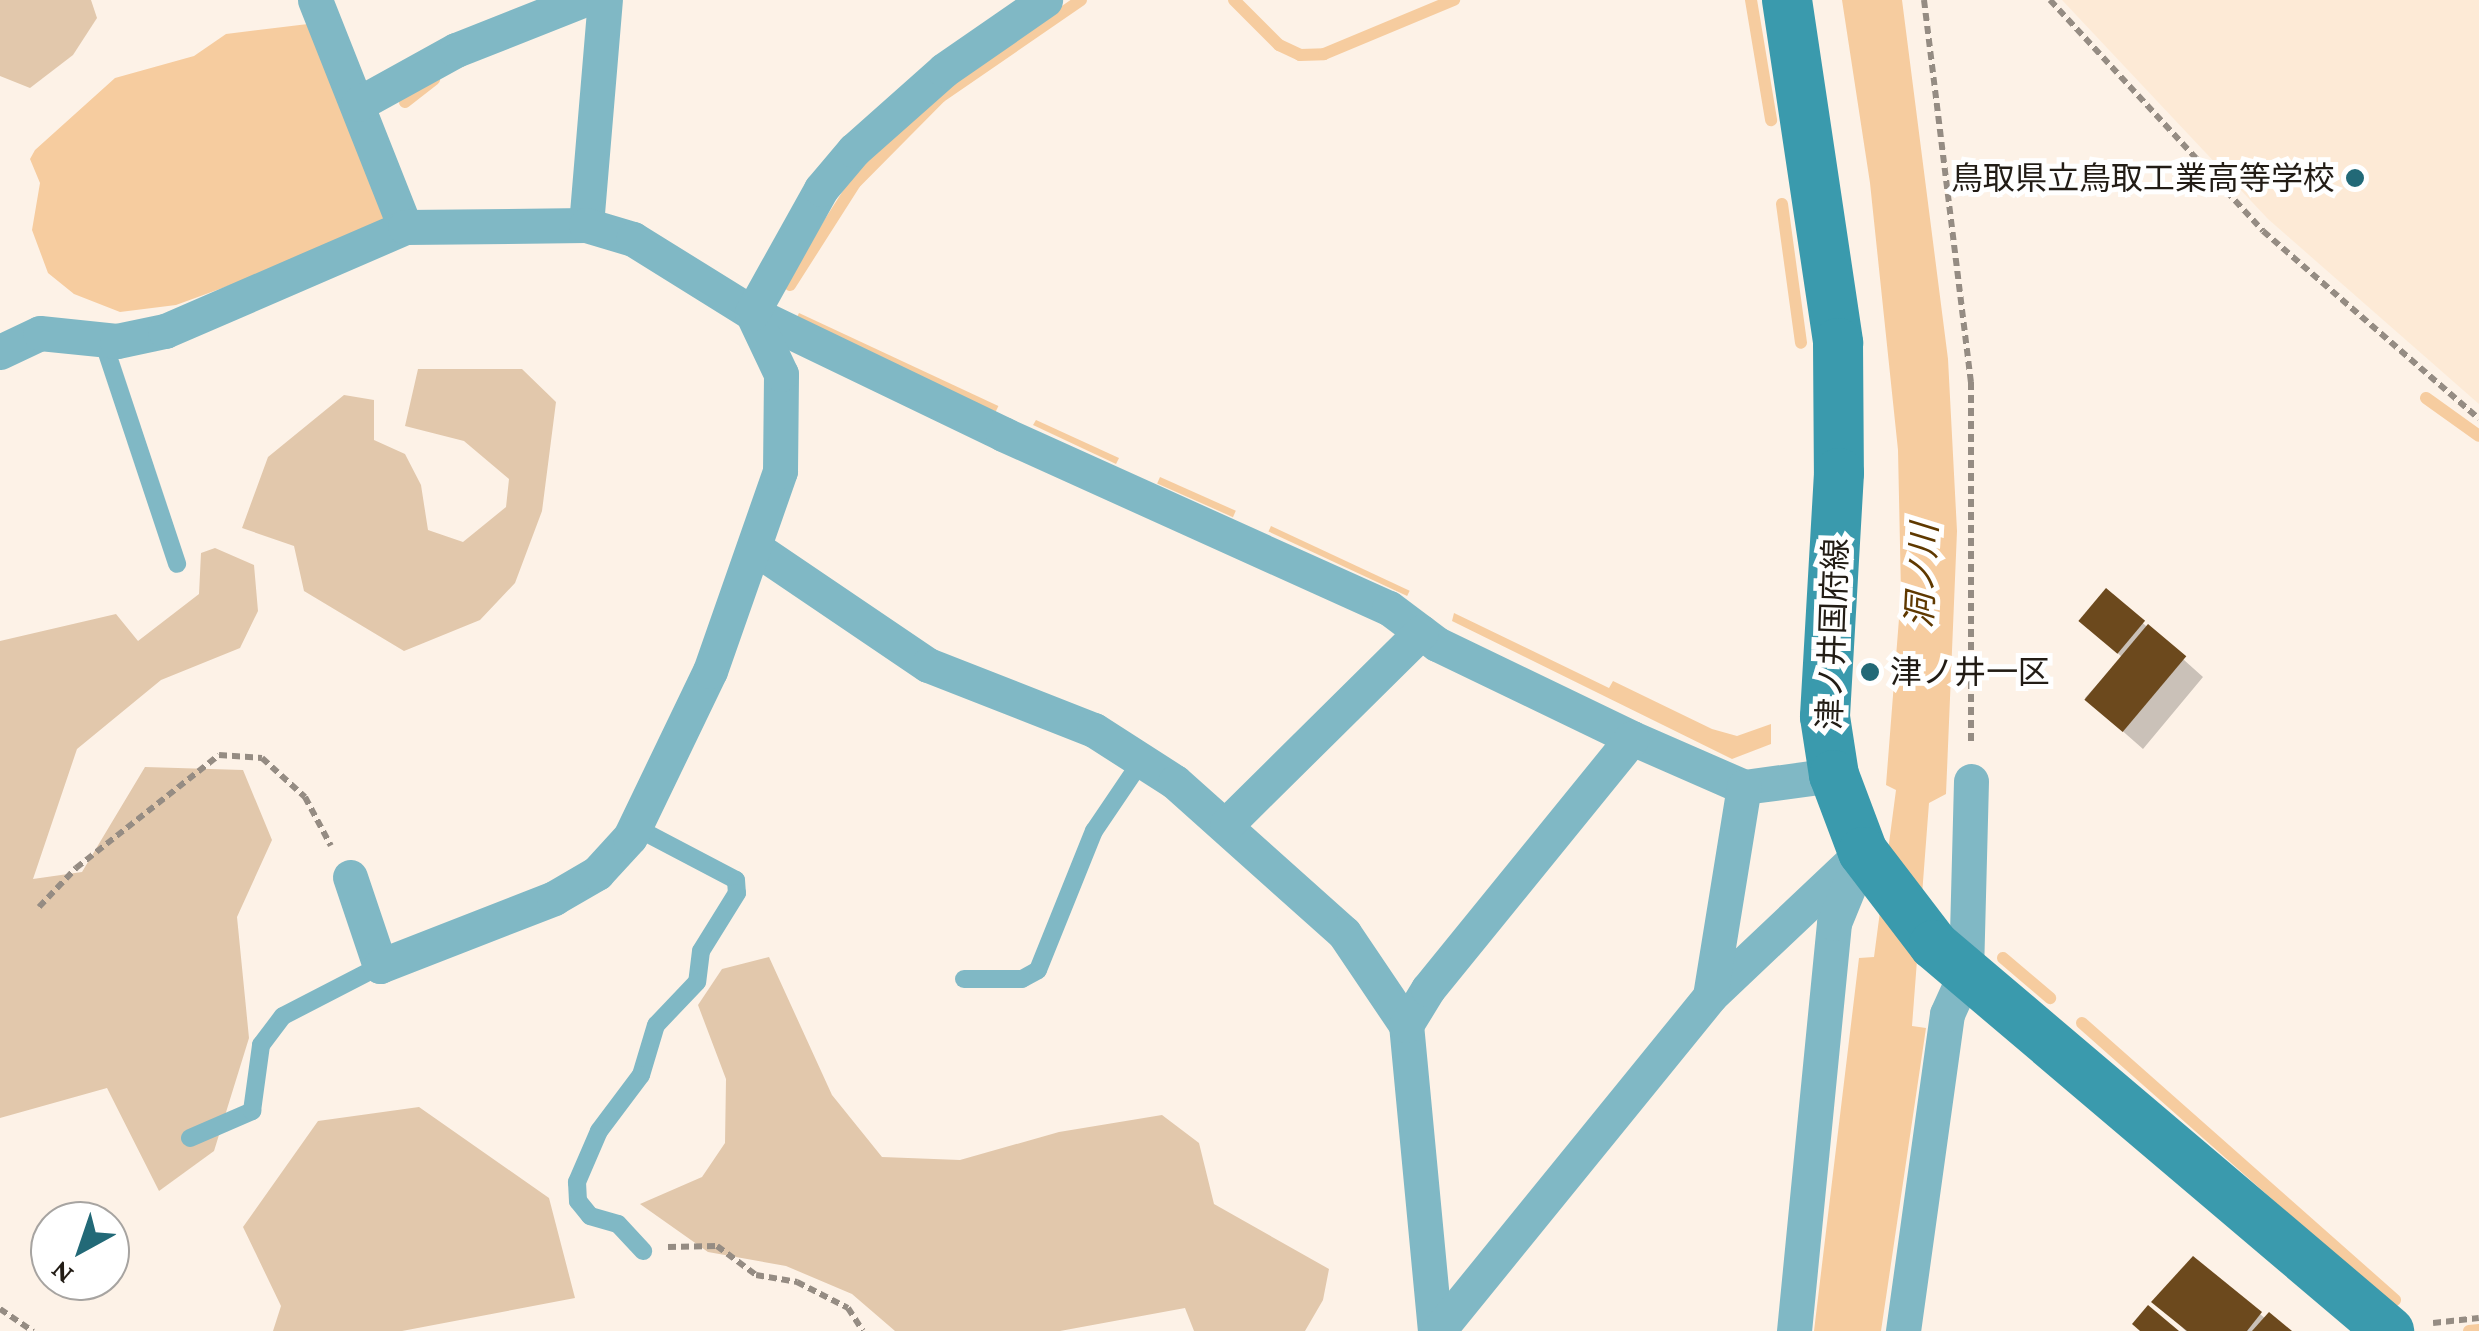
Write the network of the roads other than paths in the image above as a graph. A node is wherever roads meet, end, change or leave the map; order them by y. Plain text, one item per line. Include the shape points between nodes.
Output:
1 (315, 0) edge
2 (582, 0) edge
3 (605, 0) edge
4 (1787, 0) edge
5 (1034, 3) edge
6 (358, 104) junction
7 (586, 224) junction
8 (405, 227) junction
9 (752, 313) junction
10 (102, 338) junction
11 (0, 352) edge
12 (758, 550) junction
13 (177, 564) dead end
14 (1421, 632) junction
15 (1632, 738) junction
16 (1142, 760) junction
17 (1834, 775) junction
18 (1970, 781) road end
19 (1744, 787) junction
20 (1227, 824) junction
21 (635, 828) junction
22 (1857, 839) junction
23 (350, 877) road end
24 (1950, 959) junction
25 (380, 966) junction
26 (964, 979) dead end
27 (1710, 996) junction
28 (1406, 1025) junction
29 (190, 1138) dead end
30 (643, 1251) road end
31 (1436, 1331) edge
32 (1794, 1331) edge
33 (1902, 1331) edge
34 (2389, 1331) edge

1 - 6 street
2 - 6 street via 456,50
3 - 7 street
4 - 17 main road, 津ノ井国府線 via 1838,342 1839,473 1825,717
5 - 9 street via 944,70 854,150 821,189
6 - 8 street
7 - 8 street
7 - 9 street via 633,239
8 - 10 street via 165,331
9 - 12 street via 781,374 786,414 780,471
9 - 14 street via 1389,608
10 - 11 street via 40,333
10 - 13 lane
12 - 16 street via 928,665 1094,730
12 - 21 street via 710,672
14 - 15 street
14 - 20 street
15 - 19 street
15 - 28 street
16 - 20 street
16 - 26 lane via 1094,831 1038,970 1022,979
17 - 19 street
17 - 22 main road, 津ノ井国府線
18 - 24 street
19 - 27 street
20 - 28 street via 1344,933
21 - 25 street via 598,874 554,898
21 - 30 lane via 736,880 737,893 701,951 697,982 656,1025 641,1075 599,1131 577,1182 578,1202 590,1216 618,1224
22 - 24 main road, 津ノ井国府線
22 - 27 street
22 - 32 street via 1834,923
23 - 25 street
24 - 33 street
24 - 34 main road, 津ノ井国府線
25 - 29 lane via 283,1016 261,1045 252,1110
27 - 31 street
28 - 31 street

